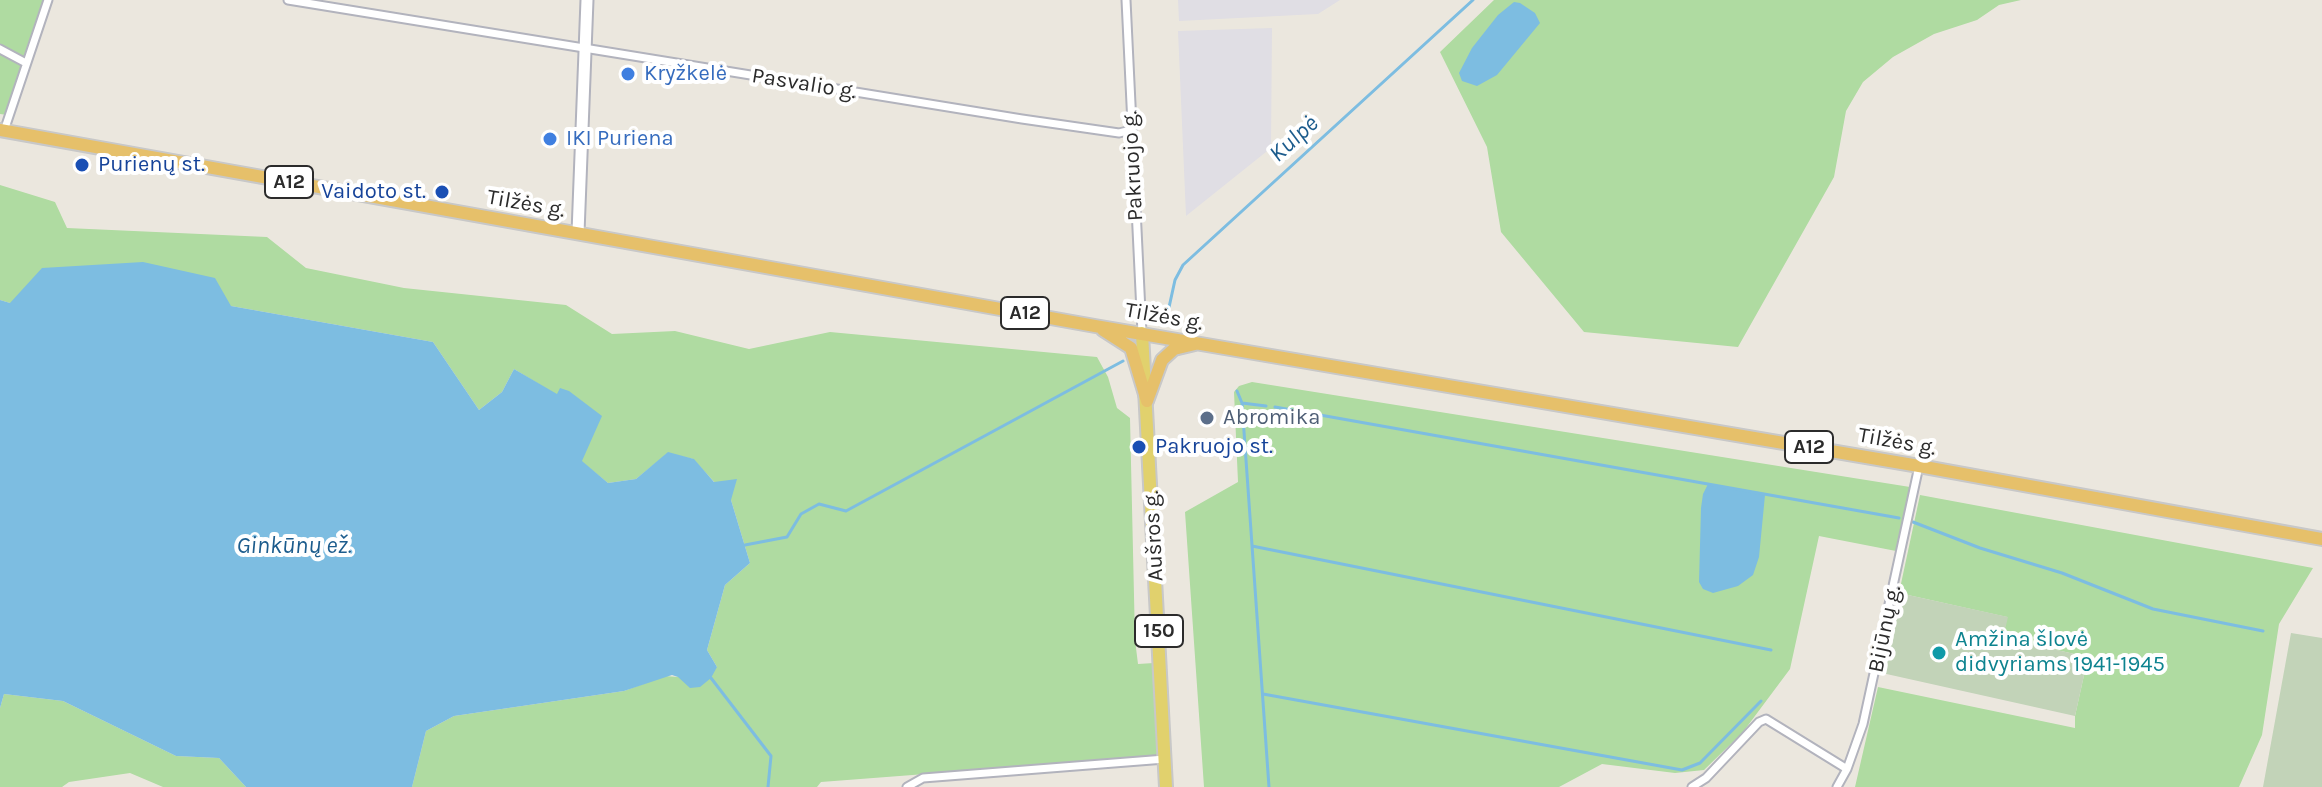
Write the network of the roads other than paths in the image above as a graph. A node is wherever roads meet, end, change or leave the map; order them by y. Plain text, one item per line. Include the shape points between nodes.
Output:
1 (48, 0) edge
2 (288, 0) edge
3 (587, 0) edge
4 (1126, 0) edge
5 (586, 46) junction
6 (0, 49) edge
7 (26, 63) junction
8 (2, 130) edge
9 (1131, 130) junction
10 (578, 233) junction
11 (1095, 326) junction
12 (1142, 333) junction
13 (1197, 343) junction
14 (1147, 401) junction
15 (1919, 466) junction
16 (2322, 539) edge
17 (1165, 759) junction
18 (1847, 769) junction
19 (908, 785) edge
20 (1166, 787) edge
21 (1692, 787) edge
22 (1837, 787) edge

1 - 7 street
2 - 5 street, Pasvalio g.
3 - 5 main road
4 - 9 street, Pakruojo g.
5 - 9 street, Pasvalio g. via 1022,119 1119,133
5 - 10 main road
6 - 7 street
7 - 8 street
8 - 10 highway, Tilžės g. / A12
9 - 12 street, Pakruojo g.
10 - 11 highway, Tilžės g. / A12
11 - 12 highway, Tilžės g. / A12
11 - 14 highway via 1131,348
12 - 13 highway, Tilžės g. / A12
12 - 14 main road, Aušros g. / 150
13 - 14 highway via 1174,349 1162,360
13 - 15 highway, Tilžės g. / A12
14 - 17 main road, Aušros g. / 150
15 - 16 highway, Tilžės g. / A12
15 - 18 street, Bijūnų g. via 1874,683
17 - 19 street via 923,778
17 - 20 main road, Aušros g. / 150
18 - 21 street via 1766,719
18 - 22 street, Bijūnų g.

